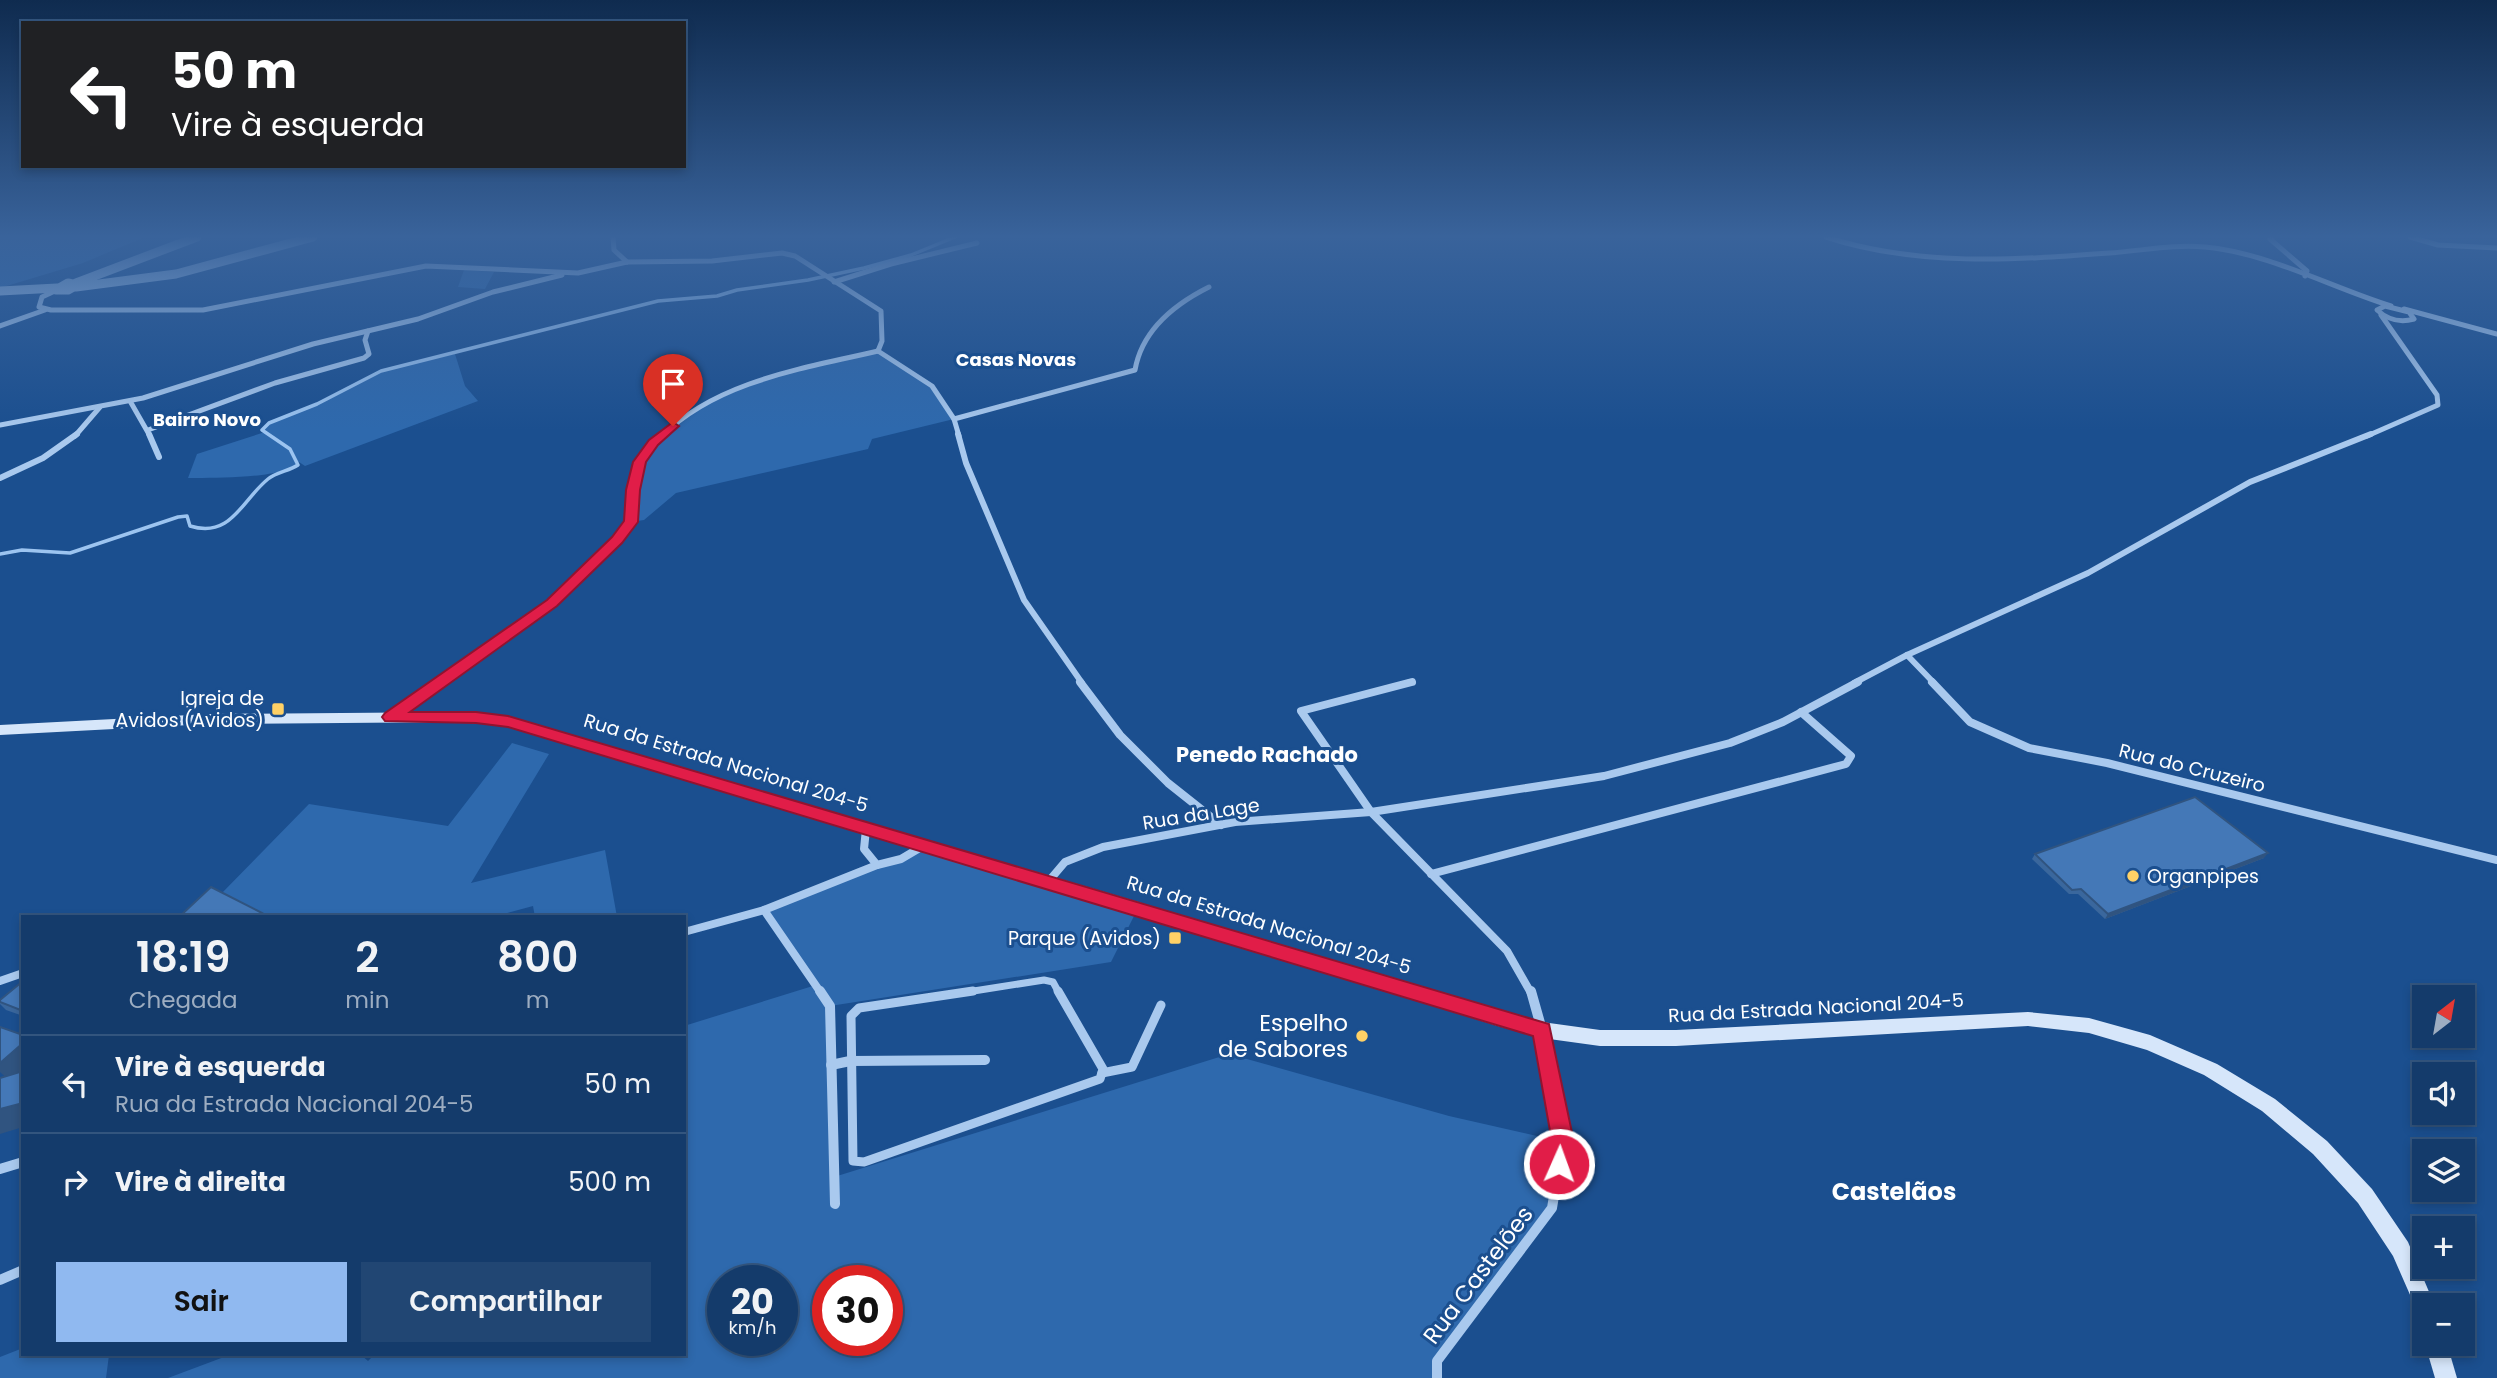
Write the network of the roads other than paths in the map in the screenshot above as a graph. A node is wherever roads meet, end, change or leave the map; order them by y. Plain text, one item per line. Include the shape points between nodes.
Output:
1 (40, 301) edge
2 (247, 301) edge
3 (469, 301) edge
4 (865, 301) edge
5 (1181, 301) edge
6 (2362, 301) edge
7 (2374, 301) edge
8 (2391, 306) junction
9 (2404, 309) junction
10 (45, 310) junction
11 (2379, 312) junction
12 (2443, 319) junction
13 (2411, 320) junction
14 (0, 326) edge
15 (2393, 330) junction
16 (368, 331) junction
17 (2497, 334) edge
18 (878, 351) junction
19 (130, 401) junction
20 (100, 407) junction
21 (954, 419) junction
22 (0, 425) edge
23 (148, 430) junction
24 (159, 457) dead end
25 (0, 478) edge
26 (1907, 655) junction
27 (1412, 682) dead end
28 (1801, 712) junction
29 (391, 717) junction
30 (0, 730) edge
31 (1371, 812) junction
32 (1221, 825) junction
33 (866, 828) junction
34 (923, 846) junction
35 (2497, 860) edge
36 (877, 865) junction
37 (1432, 874) junction
38 (1048, 882) junction
39 (764, 910) junction
40 (686, 932) edge
41 (21, 974) edge
42 (0, 981) edge
43 (1161, 1005) dead end
44 (1542, 1030) junction
45 (985, 1060) dead end
46 (850, 1061) junction
47 (831, 1065) junction
48 (1101, 1073) junction
49 (21, 1163) edge
50 (0, 1169) edge
51 (835, 1204) dead end
52 (21, 1271) edge
53 (0, 1280) edge
54 (2420, 1293) edge
55 (2440, 1356) edge
56 (1437, 1378) edge
57 (2446, 1378) edge

1 - 10 street via 39,307
2 - 10 street via 203,310
3 - 16 street
4 - 18 street via 881,311
5 - 21 street via 1150,336 1135,361 1135,370
6 - 11 street
7 - 8 street
8 - 9 street
8 - 11 street via 2381,307
9 - 12 street
9 - 13 street via 2413,314
10 - 14 street
11 - 13 street
11 - 15 street
12 - 13 street
12 - 17 street
13 - 15 street
15 - 26 street, Rua da Lage via 2437,395 2438,405 2250,481 2088,573
16 - 19 street
16 - 23 street via 369,354 364,358 275,383
18 - 21 street via 932,386
18 - 29 street via 757,381 673,426 640,462 631,522 617,540 552,603
19 - 20 street
19 - 23 street
20 - 22 street
20 - 25 street via 86,428 65,445
21 - 32 street via 966,463 1024,600 1120,735 1168,783
23 - 24 street
26 - 28 street, Rua da Lage
26 - 35 street, Rua do Cruzeiro via 1970,722 2029,748 2107,763
27 - 31 street, Rua Castelões via 1301,711
28 - 31 street, Rua da Lage via 1730,743 1604,776
28 - 37 street via 1851,756 1846,764
29 - 30 main road, Rua da Estrada Nacional 204-5 via 209,719
29 - 33 main road, Rua da Estrada Nacional 204-5 via 508,722
31 - 32 street, Rua da Lage
31 - 37 street, Rua Castelões
32 - 38 street, Rua da Lage via 1086,852 1065,862
33 - 34 main road, Rua da Estrada Nacional 204-5
33 - 36 street via 862,843 867,857
34 - 36 street via 901,859
34 - 38 main road, Rua da Estrada Nacional 204-5
36 - 39 street
37 - 44 street, Rua Castelões via 1507,951 1529,985
38 - 44 main road, Rua da Estrada Nacional 204-5
39 - 40 street
39 - 47 street via 830,1006
41 - 42 street
43 - 48 street via 1132,1067
44 - 54 main road, Rua da Estrada Nacional 204-5 via 1645,1039 2049,1019 2133,1035 2237,1084 2314,1142 2382,1221
44 - 56 street, Rua Castelões via 1563,1142 1552,1208 1437,1362
45 - 46 street
46 - 47 street
46 - 48 street via 851,1016 859,1008 1044,980 1054,982 1103,1069
46 - 48 street via 853,1161 864,1162 1090,1083 1100,1079
47 - 51 street
49 - 50 street
52 - 53 street
55 - 57 main road

